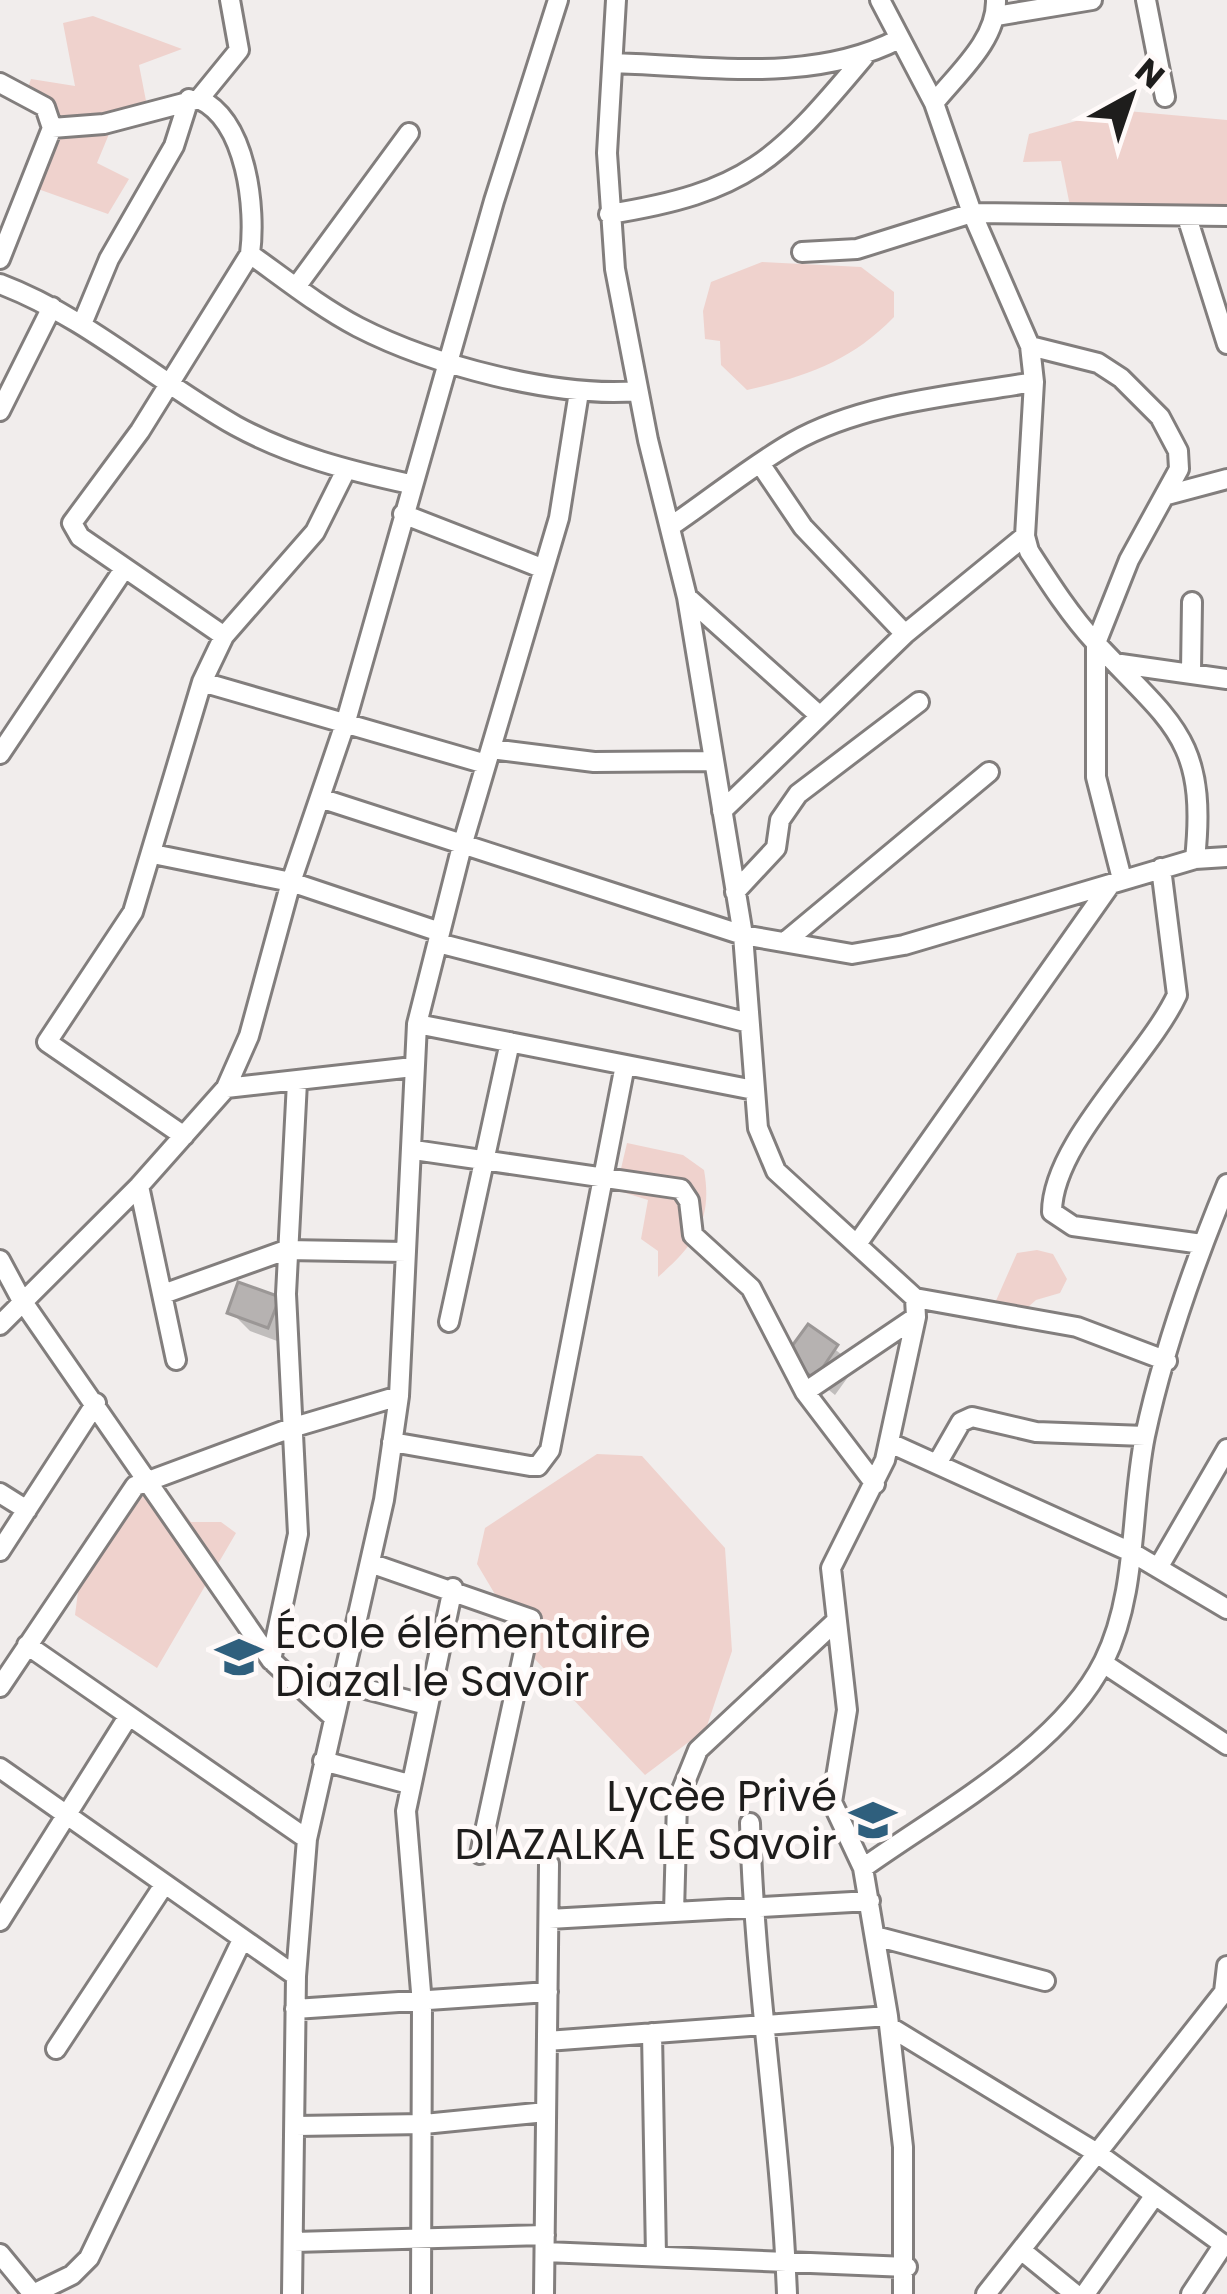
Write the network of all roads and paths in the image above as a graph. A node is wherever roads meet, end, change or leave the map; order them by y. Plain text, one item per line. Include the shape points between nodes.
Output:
1 (230, 0) edge
2 (559, 0) edge
3 (616, 0) edge
4 (880, 0) edge
5 (1092, 0) edge
6 (1146, 0) edge
7 (996, 8) edge
8 (899, 39) junction
9 (864, 57) junction
10 (613, 64) junction
11 (0, 83) edge
12 (1166, 97) dead end
13 (194, 99) junction
14 (934, 103) junction
15 (52, 128) junction
16 (409, 133) dead end
17 (609, 214) junction
18 (972, 214) junction
19 (1227, 216) edge
20 (1186, 217) junction
21 (802, 252) dead end
22 (250, 254) junction
23 (0, 259) edge
24 (0, 284) edge
25 (296, 286) junction
26 (52, 307) junction
27 (82, 324) junction
28 (1227, 344) edge
29 (1030, 346) junction
30 (451, 362) junction
31 (1034, 382) junction
32 (167, 383) junction
33 (638, 391) junction
34 (579, 392) junction
35 (0, 412) edge
36 (761, 465) junction
37 (346, 470) junction
38 (1227, 479) edge
39 (410, 484) junction
40 (1167, 495) junction
41 (403, 514) junction
42 (671, 526) junction
43 (1025, 536) junction
44 (124, 569) junction
45 (544, 569) junction
46 (688, 597) junction
47 (1192, 602) dead end
48 (905, 634) junction
49 (224, 636) junction
50 (1096, 643) junction
51 (1121, 664) junction
52 (1191, 671) junction
53 (1227, 680) edge
54 (202, 682) junction
55 (919, 703) dead end
56 (820, 716) junction
57 (346, 721) junction
58 (0, 754) edge
59 (489, 756) junction
60 (713, 761) junction
61 (989, 772) dead end
62 (322, 799) junction
63 (722, 812) junction
64 (462, 845) junction
65 (152, 854) junction
66 (1227, 857) edge
67 (1195, 859) junction
68 (1161, 868) junction
69 (1117, 881) junction
70 (291, 882) junction
71 (735, 892) junction
72 (742, 935) junction
73 (439, 937) junction
74 (786, 941) junction
75 (749, 1023) junction
76 (417, 1024) junction
77 (510, 1042) junction
78 (625, 1065) junction
79 (413, 1067) junction
80 (297, 1082) junction
81 (226, 1088) junction
82 (754, 1090) junction
83 (184, 1136) junction
84 (414, 1150) junction
85 (485, 1157) junction
86 (604, 1175) junction
87 (1227, 1184) edge
88 (139, 1186) junction
89 (857, 1244) junction
90 (1202, 1244) junction
91 (286, 1250) junction
92 (406, 1252) junction
93 (0, 1260) edge
94 (166, 1293) junction
95 (21, 1299) junction
96 (915, 1307) junction
97 (449, 1322) dead end
98 (0, 1325) edge
99 (176, 1360) dead end
100 (1167, 1361) junction
101 (805, 1392) junction
102 (399, 1396) junction
103 (96, 1403) junction
104 (291, 1428) junction
105 (1145, 1436) junction
106 (392, 1442) junction
107 (890, 1443) junction
108 (1224, 1460) edge
109 (938, 1462) junction
110 (146, 1480) junction
111 (874, 1484) junction
112 (0, 1493) edge
113 (27, 1510) junction
114 (0, 1551) edge
115 (1131, 1552) junction
116 (370, 1563) junction
117 (1158, 1568) junction
118 (453, 1588) junction
119 (1227, 1609) edge
120 (835, 1622) junction
121 (27, 1645) junction
122 (271, 1660) junction
123 (1103, 1663) junction
124 (342, 1683) junction
125 (0, 1687) edge
126 (427, 1705) junction
127 (128, 1718) junction
128 (334, 1718) junction
129 (1227, 1745) edge
130 (323, 1761) junction
131 (0, 1768) edge
132 (409, 1784) junction
133 (66, 1815) junction
134 (750, 1822) dead end
135 (307, 1839) junction
136 (480, 1854) dead end
137 (549, 1864) dead end
138 (863, 1868) junction
139 (164, 1886) junction
140 (870, 1901) junction
141 (752, 1910) junction
142 (674, 1912) junction
143 (549, 1918) junction
144 (0, 1921) edge
145 (875, 1936) junction
146 (242, 1940) junction
147 (1227, 1966) edge
148 (296, 1976) junction
149 (1045, 1981) dead end
150 (548, 1992) junction
151 (1226, 1994) edge
152 (422, 2004) junction
153 (296, 2009) junction
154 (889, 2022) junction
155 (765, 2025) junction
156 (652, 2033) junction
157 (547, 2041) junction
158 (56, 2050) dead end
159 (546, 2112) junction
160 (424, 2124) junction
161 (296, 2126) junction
162 (1097, 2153) junction
163 (1155, 2195) junction
164 (422, 2240) junction
165 (294, 2242) junction
166 (545, 2244) junction
167 (1226, 2245) edge
168 (1021, 2250) junction
169 (0, 2254) edge
170 (656, 2256) junction
171 (786, 2261) junction
172 (907, 2267) junction
173 (292, 2294) edge
174 (421, 2294) edge
175 (544, 2294) edge
176 (787, 2294) edge
177 (903, 2294) edge
178 (986, 2294) edge
179 (1075, 2294) edge
180 (1085, 2294) edge
181 (1191, 2294) edge

1 - 13 street via 239,50
2 - 30 street
3 - 10 street
4 - 8 street
5 - 7 street
6 - 12 street
7 - 14 street via 984,41
8 - 9 street
8 - 14 street
9 - 10 street via 796,69
9 - 17 street via 792,140 744,178 681,203
10 - 17 street
11 - 15 street via 46,106
13 - 15 street via 104,124
13 - 22 street via 216,109 229,131 247,181
13 - 27 street
14 - 18 street
15 - 23 street
16 - 25 street
17 - 33 street
18 - 20 street
18 - 21 street via 857,249
18 - 29 street
19 - 20 street
20 - 28 street
22 - 25 street
22 - 32 street
24 - 26 street
25 - 30 street via 359,327
26 - 27 street
26 - 35 street
27 - 32 street
29 - 31 street
29 - 40 street via 1098,363 1160,417 1178,451
30 - 34 street
30 - 39 street
31 - 36 street via 852,417
31 - 43 street
32 - 37 street via 260,438
32 - 44 street via 73,519 80,538
33 - 34 street
33 - 42 street
34 - 45 street
36 - 42 street
36 - 48 street via 803,526
37 - 39 street
37 - 49 street via 315,532
38 - 40 street
39 - 41 street
40 - 50 street
41 - 45 street
41 - 57 street
42 - 46 street
43 - 48 street
43 - 50 street
44 - 49 street
44 - 58 street
45 - 59 street
46 - 56 street
46 - 60 street
47 - 52 street
48 - 56 street
49 - 54 street
50 - 51 street
50 - 69 street via 1096,777
51 - 52 street
51 - 67 street via 1171,720 1190,757 1198,784
52 - 53 street
54 - 57 street
54 - 65 street
55 - 71 street via 798,794 780,820 776,848
56 - 63 street
57 - 59 street
57 - 62 street
59 - 60 street
59 - 64 street
60 - 63 street
61 - 74 street
62 - 64 street
62 - 70 street
63 - 71 street
64 - 72 street
64 - 73 street
65 - 70 street
65 - 83 street via 133,912 48,1047
66 - 67 street
67 - 68 street
68 - 69 street
68 - 90 street via 1177,995 1064,1168 1052,1212 1073,1226
69 - 74 street via 870,954
69 - 89 street
70 - 73 street
70 - 81 street via 249,1036
71 - 72 street
72 - 74 street
72 - 75 street
73 - 75 street
73 - 76 street
75 - 82 street
76 - 77 street
76 - 79 street
77 - 78 street
77 - 85 street
78 - 82 street
78 - 86 street
79 - 80 street
79 - 84 street
80 - 81 street
80 - 91 street
81 - 83 street
82 - 89 street via 763,1148 776,1171
83 - 88 street
84 - 85 street
84 - 92 street
85 - 86 street
85 - 97 street
86 - 101 street via 682,1189 693,1234 751,1288
86 - 106 street via 545,1459 530,1466
87 - 90 street
88 - 94 street
88 - 95 street
89 - 96 street
90 - 100 street
91 - 92 street
91 - 94 street
91 - 104 street
92 - 102 street
93 - 95 street
94 - 99 street
95 - 98 street
95 - 103 street
96 - 100 street via 1077,1328
96 - 101 street
96 - 107 street
100 - 105 street
101 - 111 street
102 - 104 street
102 - 106 street
103 - 110 street
103 - 113 street
104 - 110 street
104 - 122 street via 298,1534
105 - 109 street via 1036,1432 972,1417
105 - 115 street
106 - 116 street
107 - 109 street
107 - 111 street
108 - 117 street
109 - 115 street
110 - 121 street
110 - 122 street
111 - 120 street via 835,1553
112 - 113 street
113 - 114 street
115 - 117 street
115 - 123 street
116 - 118 street
116 - 124 street
117 - 119 street
118 - 126 street
118 - 136 street via 528,1615 532,1625
120 - 138 street via 847,1710 832,1802
120 - 142 street via 698,1750 677,1802
121 - 125 street
121 - 127 street
122 - 128 street
123 - 129 street
123 - 138 street via 1048,1733
124 - 126 street
124 - 128 street
126 - 132 street
127 - 133 street
127 - 135 street
128 - 130 street
130 - 132 street
130 - 135 street
131 - 133 street
132 - 152 street
133 - 139 street
133 - 144 street
134 - 141 street
135 - 148 street
137 - 143 street
138 - 140 street
139 - 146 street
139 - 158 street
140 - 141 street
140 - 145 street
141 - 142 street
141 - 155 street
142 - 143 street
143 - 150 street
145 - 149 street
145 - 154 street
146 - 148 street
146 - 169 street via 82,2266 33,2294
147 - 151 street
148 - 153 street
150 - 152 street
150 - 157 street
151 - 162 street
152 - 153 street
152 - 160 street
153 - 161 street
154 - 155 street
154 - 162 street
154 - 172 street
155 - 156 street
155 - 171 street
156 - 157 street
156 - 170 street
157 - 159 street
159 - 160 street
159 - 166 street
160 - 161 street
160 - 164 street
161 - 165 street
162 - 163 street
162 - 168 street
163 - 167 street
163 - 180 street
164 - 165 street
164 - 166 street
164 - 174 street
165 - 173 street
166 - 170 street
166 - 175 street
167 - 181 street
168 - 178 street
168 - 179 street
170 - 171 street
171 - 172 street
171 - 176 street
172 - 177 street

